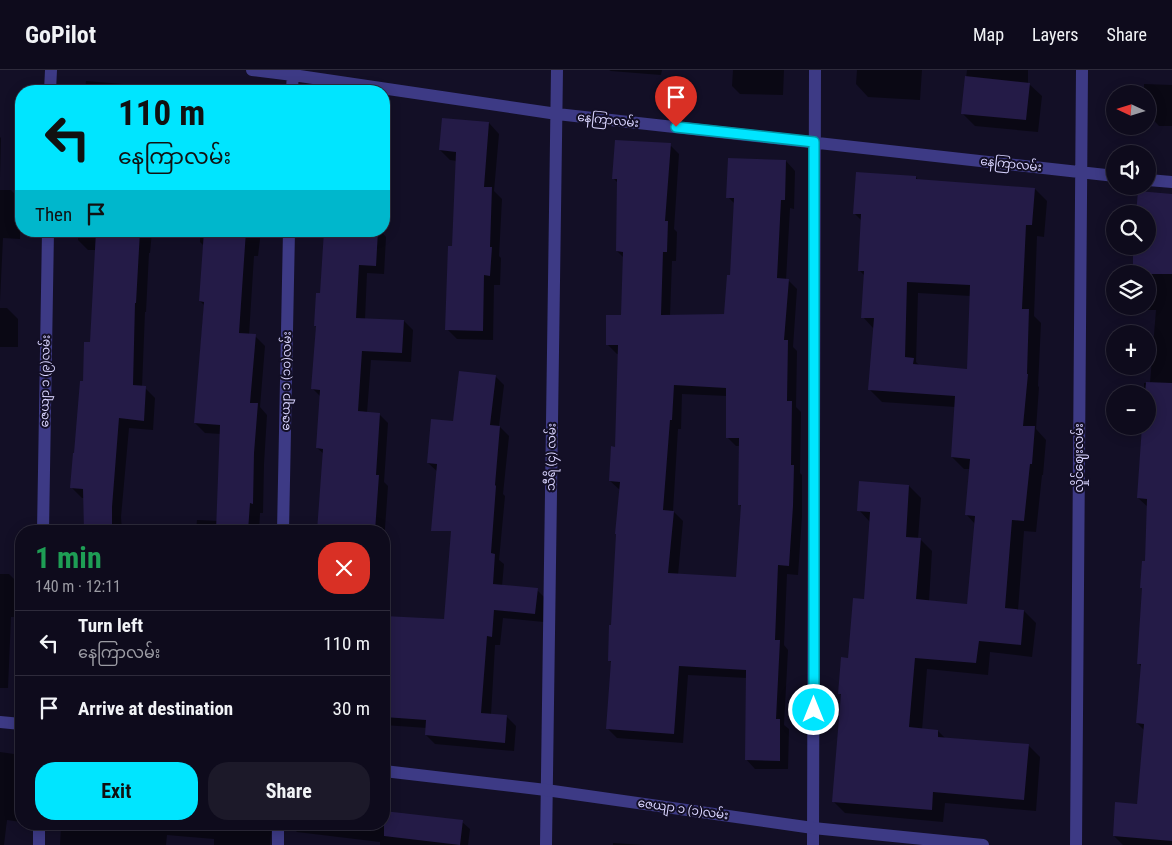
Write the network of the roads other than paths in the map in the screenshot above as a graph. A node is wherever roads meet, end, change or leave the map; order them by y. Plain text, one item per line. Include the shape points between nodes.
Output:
1 (51, 70) edge
2 (252, 70) edge
3 (557, 70) edge
4 (815, 70) edge
5 (1082, 70) edge
6 (293, 72) edge
7 (50, 85) edge
8 (292, 85) edge
9 (375, 85) edge
10 (390, 87) edge
11 (557, 114) junction
12 (814, 142) junction
13 (1082, 172) junction
14 (1106, 175) edge
15 (1156, 181) edge
16 (1172, 182) edge
17 (48, 237) edge
18 (289, 237) edge
19 (43, 525) edge
20 (283, 525) edge
21 (0, 722) edge
22 (15, 723) edge
23 (390, 772) edge
24 (546, 790) junction
25 (813, 828) junction
26 (39, 830) edge
27 (278, 830) edge
28 (39, 845) edge
29 (278, 845) edge
30 (546, 845) edge
31 (813, 845) edge
32 (982, 845) edge
33 (1076, 845) edge

1 - 7 street
2 - 6 street, နေကြာလမ်း
3 - 11 street, သီရိ (၄) လမ်း
4 - 12 street
5 - 13 street, လှိုင်ဈေးလမ်း
6 - 8 street
6 - 9 street, နေကြာလမ်း
10 - 11 street, နေကြာလမ်း
11 - 12 street, နေကြာလမ်း
11 - 24 street, သီရိ (၄) လမ်း
12 - 13 street, နေကြာလမ်း
12 - 25 street
13 - 14 street, နေကြာလမ်း
13 - 33 street, လှိုင်ဈေးလမ်း
15 - 16 street
17 - 19 street, ဇေယျာ ၁ (၉)လမ်း
18 - 20 street, ဇေယျာ ၁ (၁၀)လမ်း
21 - 22 street
23 - 24 street, ဇေယျာ ၁ (၁)လမ်း
24 - 25 street, ဇေယျာ ၁ (၁)လမ်း
24 - 30 street, သီရိ (၄) လမ်း
25 - 31 street
25 - 32 street, ဇေယျာ ၁ (၁)လမ်း
26 - 28 street
27 - 29 street

